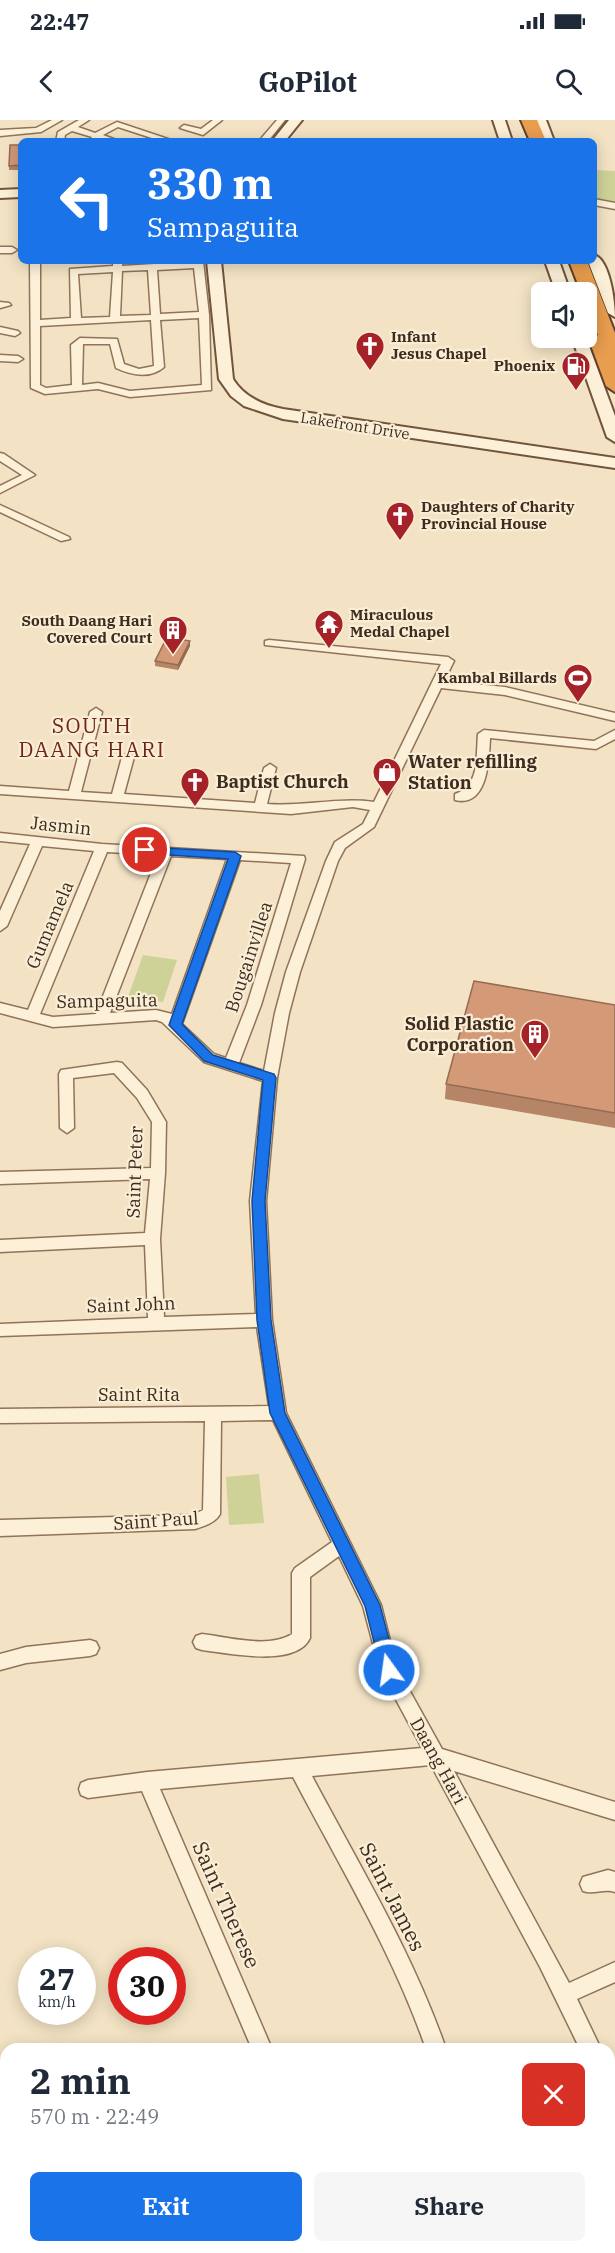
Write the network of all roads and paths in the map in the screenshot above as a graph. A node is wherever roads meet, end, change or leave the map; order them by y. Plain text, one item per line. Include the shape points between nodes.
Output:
1 (58, 120) edge
2 (85, 120) edge
3 (193, 120) edge
4 (218, 120) edge
5 (281, 120) edge
6 (296, 120) edge
7 (305, 120) edge
8 (499, 120) edge
9 (509, 120) edge
10 (514, 120) edge
11 (523, 120) edge
12 (529, 120) edge
13 (540, 120) edge
14 (71, 128) junction
15 (0, 133) edge
16 (61, 138) edge
17 (95, 138) edge
18 (161, 138) edge
19 (266, 138) edge
20 (281, 138) edge
21 (290, 138) edge
22 (505, 138) edge
23 (518, 138) edge
24 (519, 138) edge
25 (530, 138) edge
26 (537, 138) edge
27 (547, 138) edge
28 (18, 193) edge
29 (0, 194) edge
30 (18, 198) edge
31 (0, 199) edge
32 (0, 250) edge
33 (12, 250) dead end
34 (35, 264) edge
35 (186, 264) edge
36 (198, 264) edge
37 (214, 264) edge
38 (553, 264) edge
39 (564, 264) edge
40 (569, 264) edge
41 (579, 264) edge
42 (586, 264) edge
43 (596, 264) edge
44 (118, 265) edge
45 (152, 267) junction
46 (559, 282) edge
47 (570, 282) edge
48 (576, 282) edge
49 (615, 313) edge
50 (204, 315) junction
51 (156, 318) junction
52 (115, 320) junction
53 (76, 321) junction
54 (35, 323) junction
55 (0, 330) edge
56 (15, 333) dead end
57 (615, 338) edge
58 (597, 339) edge
59 (583, 348) edge
60 (595, 348) edge
61 (615, 356) edge
62 (0, 358) edge
63 (18, 358) dead end
64 (615, 386) edge
65 (77, 388) junction
66 (615, 401) edge
67 (615, 437) edge
68 (0, 456) edge
69 (615, 463) edge
70 (0, 490) edge
71 (0, 508) edge
72 (65, 539) dead end
73 (269, 643) dead end
74 (436, 684) junction
75 (96, 712) dead end
76 (615, 717) edge
77 (615, 734) edge
78 (128, 757) dead end
79 (270, 768) dead end
80 (0, 790) edge
81 (74, 794) junction
82 (117, 797) junction
83 (459, 797) dead end
84 (379, 807) junction
85 (260, 808) junction
86 (0, 837) edge
87 (37, 842) junction
88 (102, 848) junction
89 (166, 852) junction
90 (235, 856) junction
91 (299, 859) joint
92 (0, 927) edge
93 (0, 1008) edge
94 (32, 1017) junction
95 (101, 1019) junction
96 (175, 1025) junction
97 (231, 1065) junction
98 (270, 1078) junction
99 (67, 1128) dead end
100 (158, 1173) junction
101 (0, 1178) edge
102 (152, 1239) junction
103 (0, 1246) edge
104 (264, 1320) junction
105 (156, 1324) junction
106 (0, 1330) edge
107 (278, 1413) junction
108 (213, 1415) junction
109 (0, 1416) edge
110 (0, 1528) edge
111 (340, 1545) junction
112 (202, 1642) dead end
113 (90, 1648) dead end
114 (0, 1662) edge
115 (435, 1756) junction
116 (298, 1769) junction
117 (147, 1781) junction
118 (88, 1789) dead end
119 (615, 1811) edge
120 (615, 1882) edge
121 (590, 1884) dead end
122 (615, 1972) edge
123 (564, 1995) junction
124 (260, 2043) edge
125 (434, 2043) edge
126 (588, 2043) edge

1 - 15 street via 27,132
2 - 14 street
3 - 4 street via 184,128 202,132
5 - 19 street
6 - 20 street
7 - 21 street
8 - 22 street
9 - 23 highway
10 - 24 highway
11 - 25 highway
12 - 26 highway
13 - 27 street
14 - 16 street
14 - 17 street
17 - 18 street via 117,124
28 - 29 street
30 - 31 street
32 - 33 street
34 - 54 street
35 - 45 street
36 - 50 street
37 - 69 street, Lakefront Drive via 226,379 240,398 283,414
38 - 46 street
39 - 47 highway
40 - 48 highway
41 - 61 highway
42 - 57 highway
43 - 49 street
44 - 45 street
44 - 52 street
44 - 53 street via 73,271
45 - 51 street
50 - 51 street
50 - 65 street via 207,388 130,394 98,386
51 - 52 street
51 - 65 street via 159,367 143,372 124,369 119,366 114,341 80,341 76,345
52 - 53 street
53 - 54 street
54 - 65 street via 35,386 45,391
55 - 56 street
58 - 64 highway
59 - 67 street
60 - 66 highway
62 - 63 street
68 - 70 street via 30,475
71 - 72 street
73 - 74 street, Daang Hari via 448,661
74 - 76 street via 506,691
74 - 84 street, Daang Hari
75 - 81 street
77 - 83 street via 596,745 484,734 477,787 471,794
78 - 82 street
79 - 85 street
80 - 81 street
81 - 82 street
82 - 85 street
84 - 85 street via 353,803 307,809
84 - 98 street, Daang Hari via 368,827 340,845 332,861 293,972
86 - 87 street, Jasmin
87 - 88 street, Jasmin
87 - 92 street
88 - 89 street, Jasmin
88 - 94 street, Gumamela
89 - 90 street, Jasmin
89 - 95 street
90 - 91 street, Jasmin
90 - 96 street
91 - 97 street, Bougainvillea via 254,1005
93 - 94 street, Sampaguita
94 - 95 street, Sampaguita via 53,1022
95 - 96 street, Sampaguita via 156,1015
96 - 97 street, Sampaguita via 209,1058
97 - 98 street, Sampaguita
98 - 104 street, Daang Hari via 258,1201
99 - 100 street, Saint Peter via 66,1074 117,1067 142,1094 159,1122
100 - 101 street
100 - 102 street, Saint Peter
102 - 103 street
102 - 105 street, Saint Peter
104 - 105 street, Saint John
104 - 107 street, Daang Hari
105 - 106 street, Saint John
107 - 108 street, Saint Rita
107 - 111 street, Daang Hari
108 - 109 street, Saint Rita
108 - 110 street, Saint Paul via 211,1514 205,1519
111 - 112 street via 301,1573 301,1638 294,1644 273,1648
111 - 115 street, Daang Hari via 372,1605 389,1670
113 - 114 street
115 - 116 street
115 - 119 street
115 - 123 street, Daang Hari
116 - 117 street
116 - 125 street, Saint James via 392,1947
117 - 118 street
117 - 124 street, Saint Therese
120 - 121 street
122 - 123 street
123 - 126 street, Daang Hari

